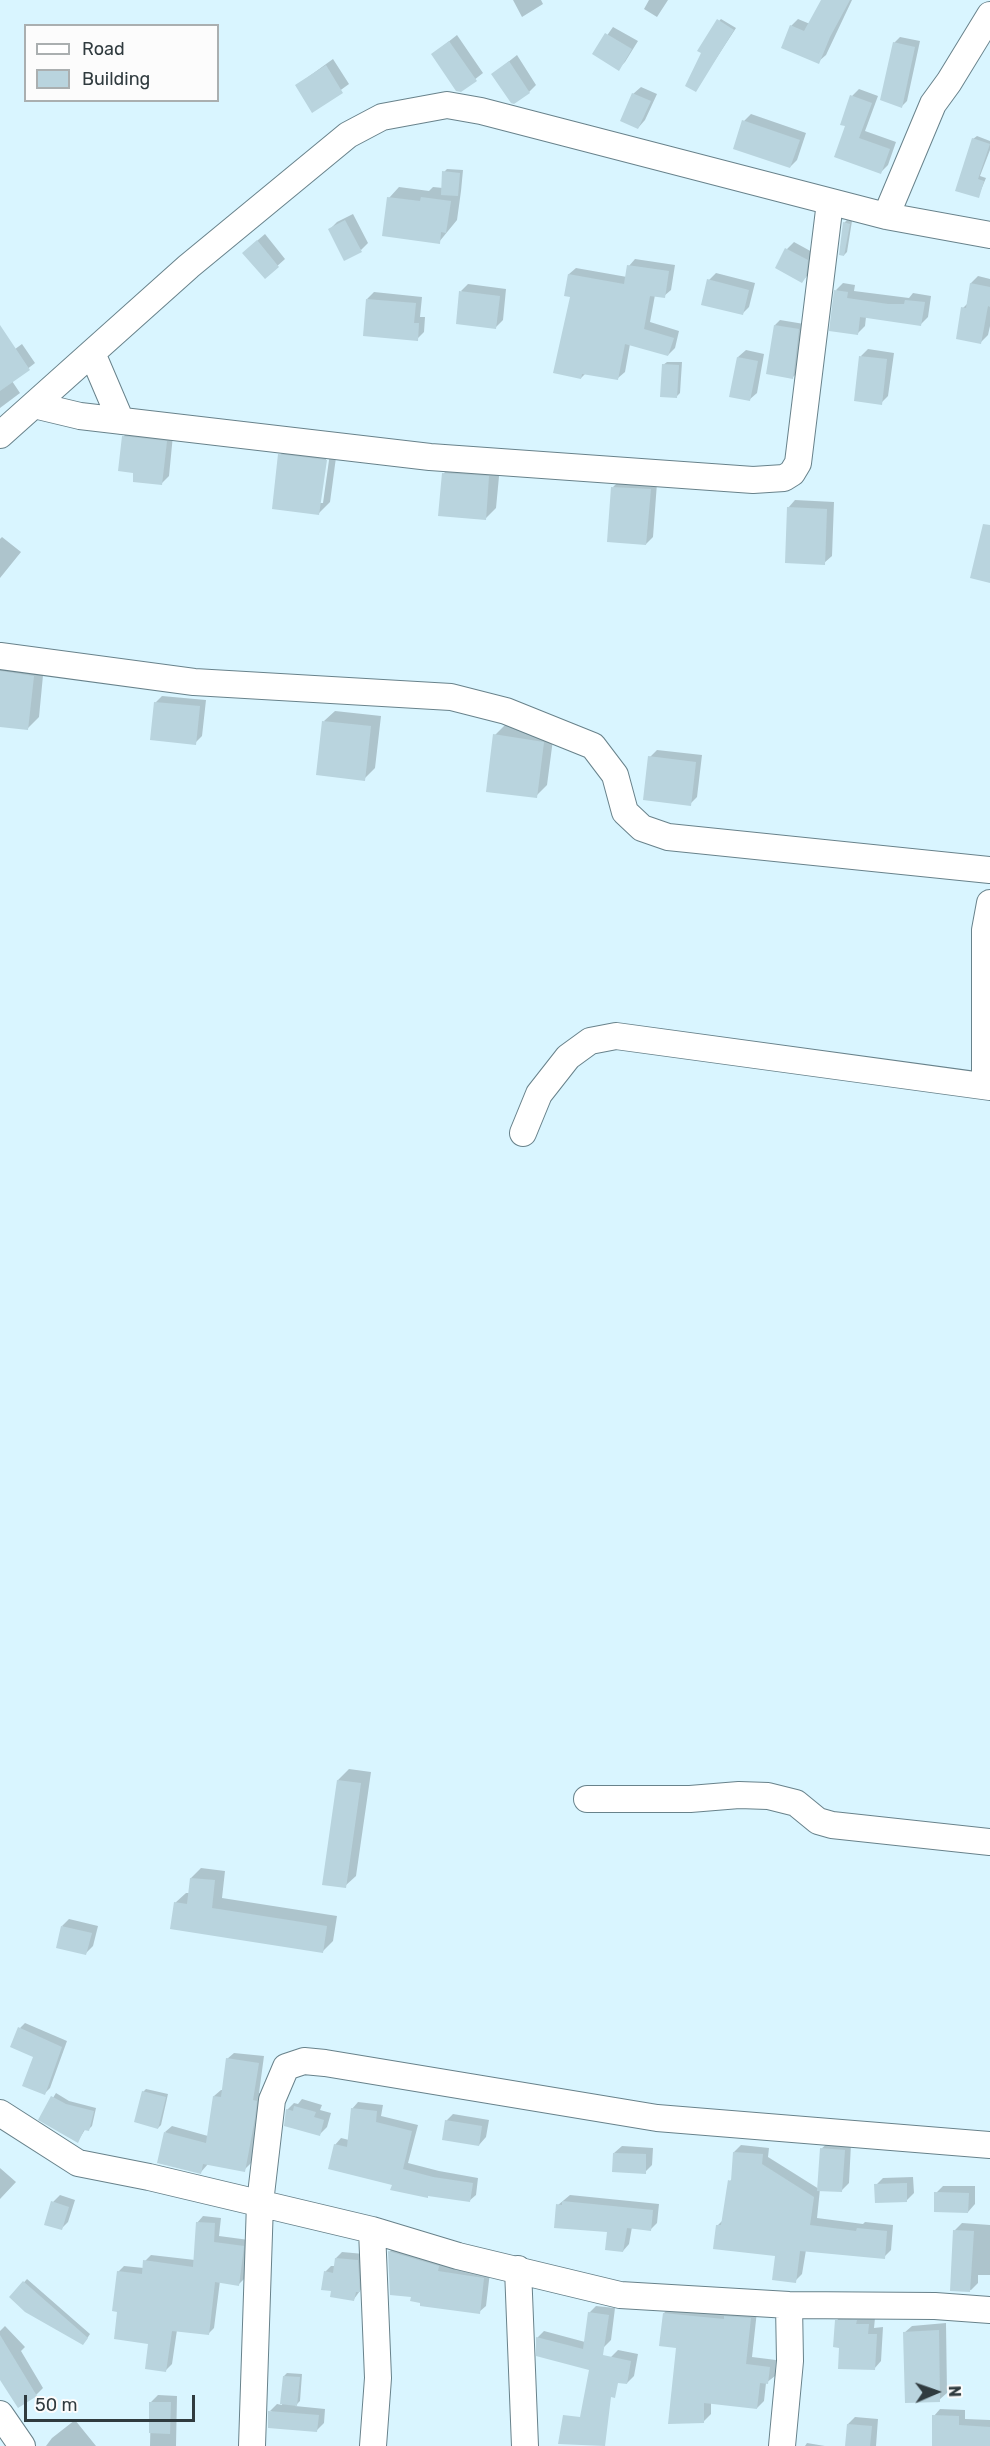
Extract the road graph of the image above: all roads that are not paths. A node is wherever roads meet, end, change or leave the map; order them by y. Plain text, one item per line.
1 (990, 15) edge
2 (830, 202) junction
3 (886, 216) junction
4 (990, 235) edge
5 (92, 353) junction
6 (34, 405) junction
7 (121, 421) junction
8 (0, 435) edge
9 (0, 656) edge
10 (990, 870) edge
11 (990, 903) edge
12 (987, 1086) edge
13 (524, 1133) dead end
14 (587, 1799) dead end
15 (990, 1842) edge
16 (6, 2126) edge
17 (990, 2145) edge
18 (260, 2203) junction
19 (372, 2230) junction
20 (518, 2269) junction
21 (789, 2306) junction
22 (990, 2310) edge
23 (0, 2414) edge
24 (22, 2446) edge
25 (252, 2446) edge
26 (373, 2446) edge
27 (525, 2446) edge
28 (782, 2446) edge

1 - 3 street
2 - 3 street
2 - 5 street
2 - 7 street
3 - 4 street
5 - 6 street
5 - 7 street
6 - 7 street
6 - 8 street
9 - 10 street
11 - 12 street
12 - 13 street
14 - 15 street
16 - 18 street
17 - 18 street
18 - 19 street
18 - 25 street
19 - 20 street
19 - 26 street
20 - 21 street
20 - 27 street
21 - 22 street
21 - 28 street
23 - 24 street

